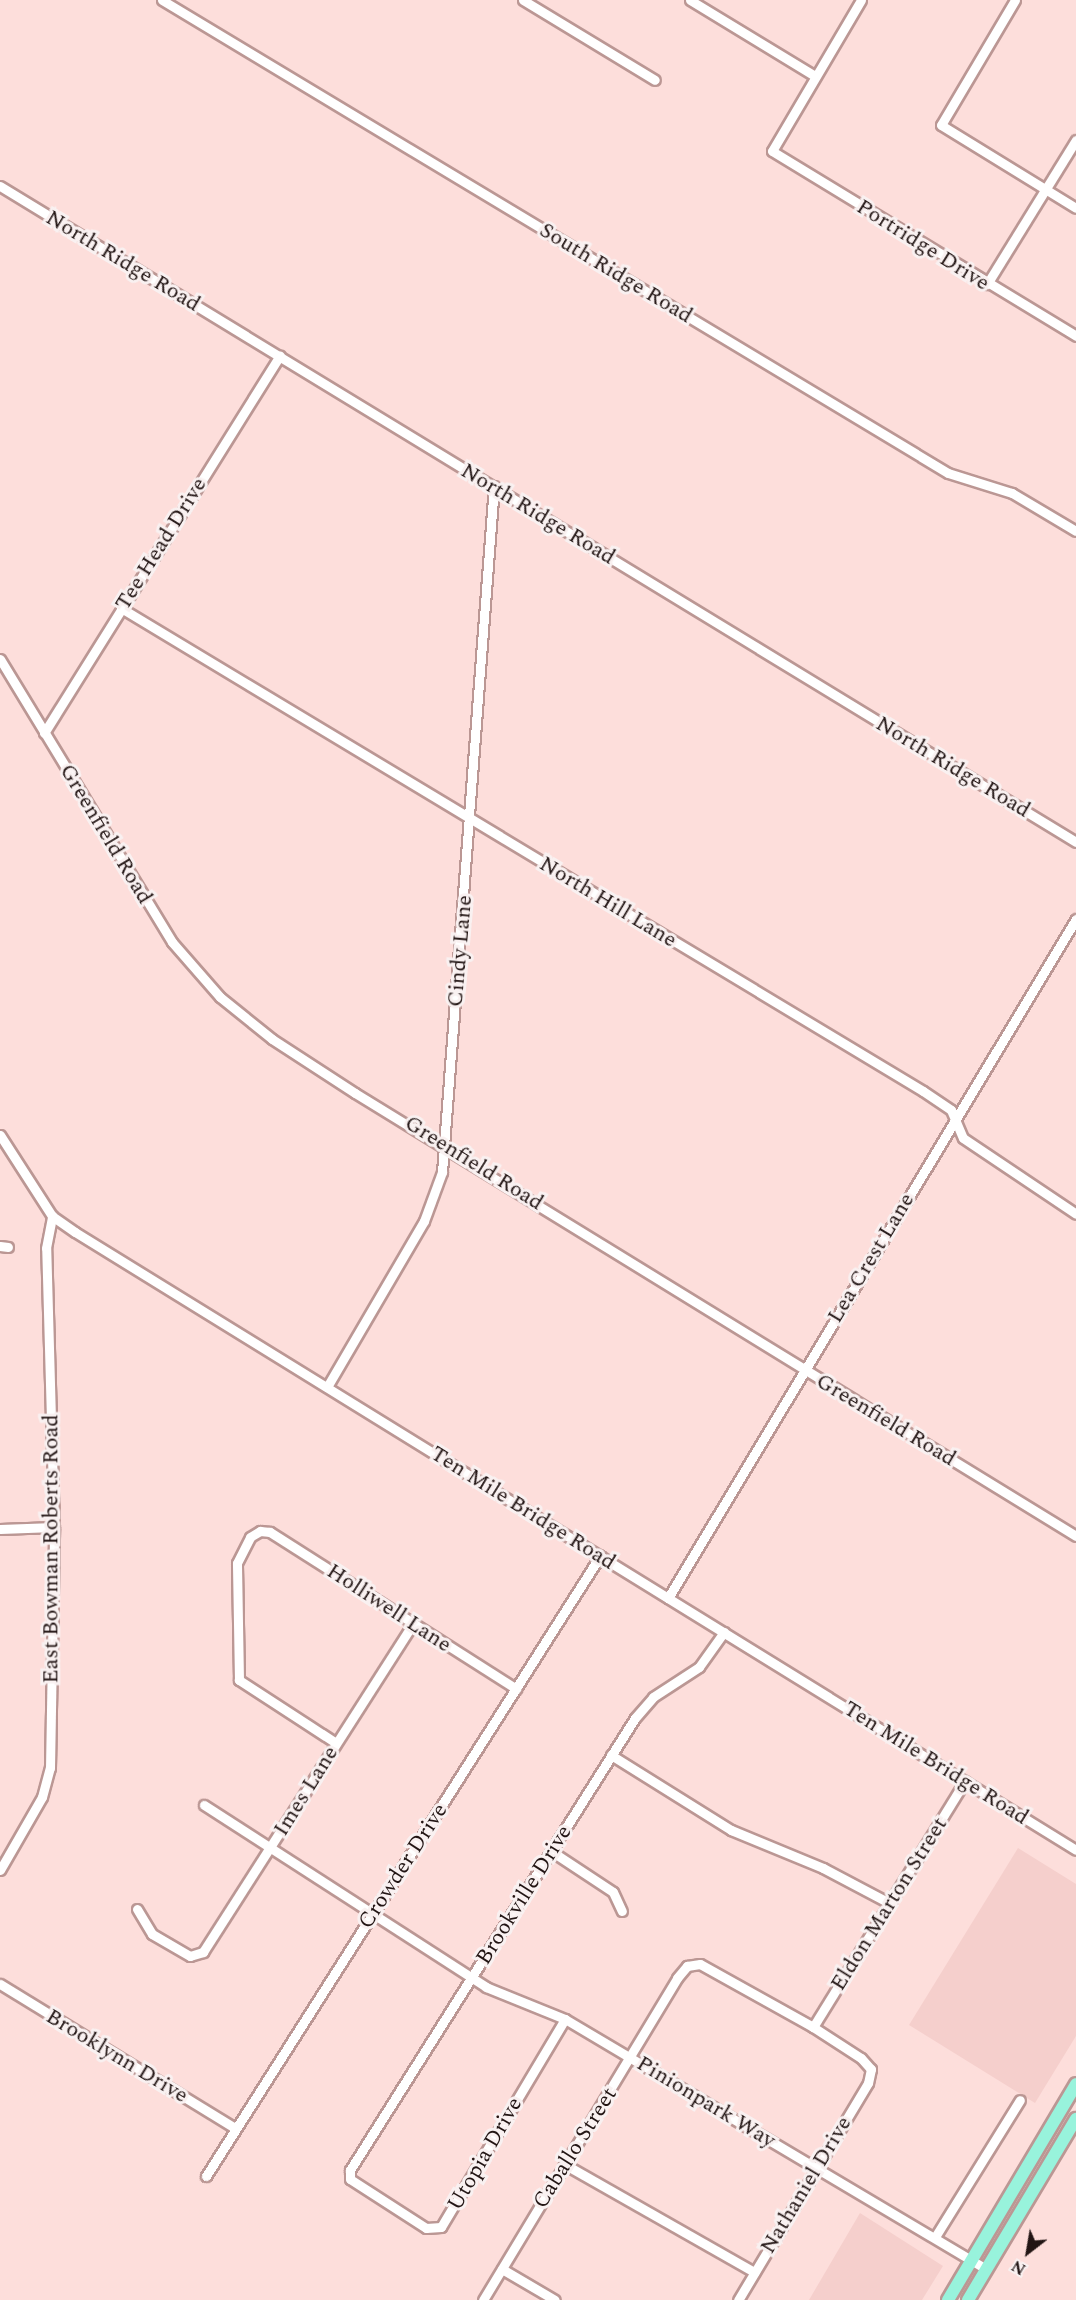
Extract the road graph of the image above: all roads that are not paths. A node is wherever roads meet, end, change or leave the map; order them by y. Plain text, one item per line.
1 (162, 0) edge
2 (523, 0) edge
3 (690, 0) edge
4 (861, 0) edge
5 (1015, 0) edge
6 (702, 3) edge
7 (815, 76) junction
8 (655, 80) dead end
9 (1076, 140) edge
10 (0, 186) edge
11 (1046, 189) junction
12 (1076, 208) edge
13 (987, 284) junction
14 (1076, 336) edge
15 (280, 356) junction
16 (494, 486) junction
17 (1076, 531) edge
18 (121, 608) junction
19 (0, 659) edge
20 (44, 733) junction
21 (470, 819) junction
22 (1076, 842) edge
23 (1076, 919) edge
24 (1066, 935) junction
25 (1076, 941) edge
26 (955, 1121) junction
27 (0, 1135) edge
28 (445, 1145) junction
29 (1076, 1215) edge
30 (52, 1216) junction
31 (803, 1370) junction
32 (327, 1387) junction
33 (54, 1527) junction
34 (0, 1529) edge
35 (1076, 1536) edge
36 (600, 1556) junction
37 (668, 1598) junction
38 (413, 1623) junction
39 (724, 1632) junction
40 (516, 1689) junction
41 (336, 1743) junction
42 (612, 1755) junction
43 (965, 1781) junction
44 (204, 1805) dead end
45 (270, 1847) junction
46 (1076, 1850) edge
47 (551, 1851) junction
48 (0, 1870) edge
49 (889, 1903) junction
50 (137, 1909) dead end
51 (622, 1911) dead end
52 (373, 1913) junction
53 (471, 1978) junction
54 (0, 1984) edge
55 (565, 2019) junction
56 (813, 2027) junction
57 (630, 2058) junction
58 (871, 2069) joint
59 (1076, 2084) edge
60 (1020, 2100) dead end
61 (1076, 2118) edge
62 (235, 2128) junction
63 (564, 2164) junction
64 (817, 2168) junction
65 (206, 2176) dead end
66 (350, 2179) joint
67 (935, 2237) junction
68 (972, 2260) junction
69 (502, 2269) junction
70 (986, 2269) junction
71 (754, 2272) junction
72 (483, 2300) edge
73 (555, 2300) edge
74 (738, 2300) edge
75 (948, 2300) edge
76 (968, 2300) edge

1 - 17 street, South Ridge Road
2 - 8 street
3 - 6 street
4 - 7 street
5 - 11 street
6 - 7 street
7 - 13 street, Portridge Drive
9 - 11 street
10 - 15 street, North Ridge Road
11 - 12 street
11 - 13 street
13 - 14 street, Portridge Drive
15 - 16 street, North Ridge Road
15 - 18 street, Tee Head Drive
16 - 21 street, Cindy Lane
16 - 22 street, North Ridge Road
18 - 20 street, Tee Head Drive
18 - 21 street, North Hill Lane
19 - 20 street, Greenfield Road
20 - 28 street, Greenfield Road
21 - 26 street, North Hill Lane
21 - 28 street, Cindy Lane
23 - 24 street, Lea Crest Lane
24 - 25 street
24 - 26 street, Lea Crest Lane
26 - 29 street, North Hill Lane
26 - 31 street, Lea Crest Lane
27 - 30 street, Ten Mile Bridge Road
28 - 31 street, Greenfield Road
28 - 32 street, Cindy Lane
30 - 32 street, Ten Mile Bridge Road
30 - 33 street, East Bowman Roberts Road
31 - 35 street, Greenfield Road
31 - 37 street, Lea Crest Lane
32 - 36 street, Ten Mile Bridge Road
33 - 34 street
33 - 48 street, East Bowman Roberts Road
36 - 37 street, Ten Mile Bridge Road
36 - 40 street, Crowder Drive
37 - 39 street, Ten Mile Bridge Road
38 - 40 street, Holliwell Lane
38 - 41 street, Imes Lane
38 - 41 street, Holliwell Lane
39 - 42 street, Brookville Drive
39 - 43 street, Ten Mile Bridge Road
40 - 52 street, Crowder Drive
41 - 45 street, Imes Lane
42 - 47 street, Brookville Drive
42 - 49 street
43 - 46 street, Ten Mile Bridge Road
43 - 49 street, Eldon Marton Street
44 - 45 street, Pinionpark Way
45 - 50 street, Imes Lane
45 - 52 street, Pinionpark Way
47 - 51 street
47 - 53 street, Brookville Drive
49 - 56 street, Eldon Marton Street
52 - 53 street, Pinionpark Way
52 - 62 street, Crowder Drive
53 - 55 street, Pinionpark Way
53 - 66 street, Brookville Drive
54 - 62 street, Brooklynn Drive
55 - 57 street, Pinionpark Way
55 - 66 street, Utopia Drive
56 - 57 street, Caballo Street
56 - 58 street, Caballo Street
57 - 63 street, Caballo Street
57 - 64 street, Pinionpark Way
58 - 64 street, Nathaniel Drive
59 - 68 main road
60 - 67 street
61 - 70 main road
62 - 65 street, Crowder Drive
63 - 69 street, Caballo Street
63 - 71 street
64 - 67 street, Pinionpark Way
64 - 71 street, Nathaniel Drive
67 - 68 street, Pinionpark Way
68 - 70 street, Pinionpark Way
68 - 75 main road
69 - 72 street, Caballo Street
69 - 73 street
70 - 76 main road
71 - 74 street, Nathaniel Drive

